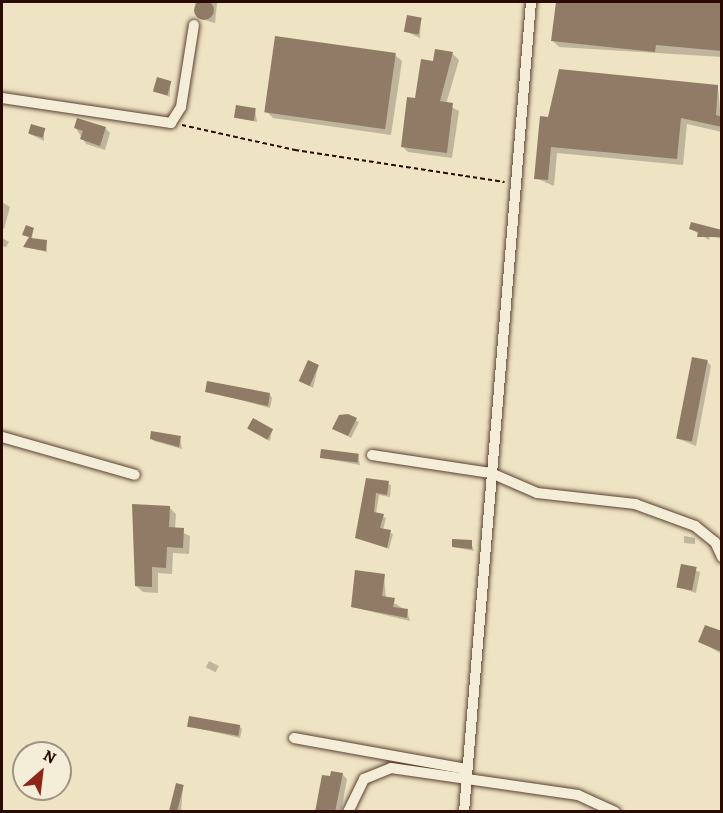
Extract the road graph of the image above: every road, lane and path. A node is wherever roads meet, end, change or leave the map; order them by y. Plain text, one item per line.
1 (531, 2) edge
2 (194, 25) dead end
3 (2, 98) edge
4 (171, 123) junction
5 (517, 184) junction
6 (2, 437) edge
7 (372, 455) dead end
8 (491, 473) junction
9 (135, 475) dead end
10 (722, 557) edge
11 (294, 738) dead end
12 (466, 773) junction
13 (348, 812) edge
14 (464, 812) edge
15 (615, 812) edge

1 - 5 street
2 - 4 street
3 - 4 street
4 - 5 path
5 - 8 street
6 - 9 street
7 - 8 street
8 - 10 street
8 - 12 street
11 - 12 street
12 - 13 street
12 - 14 street
12 - 15 street

